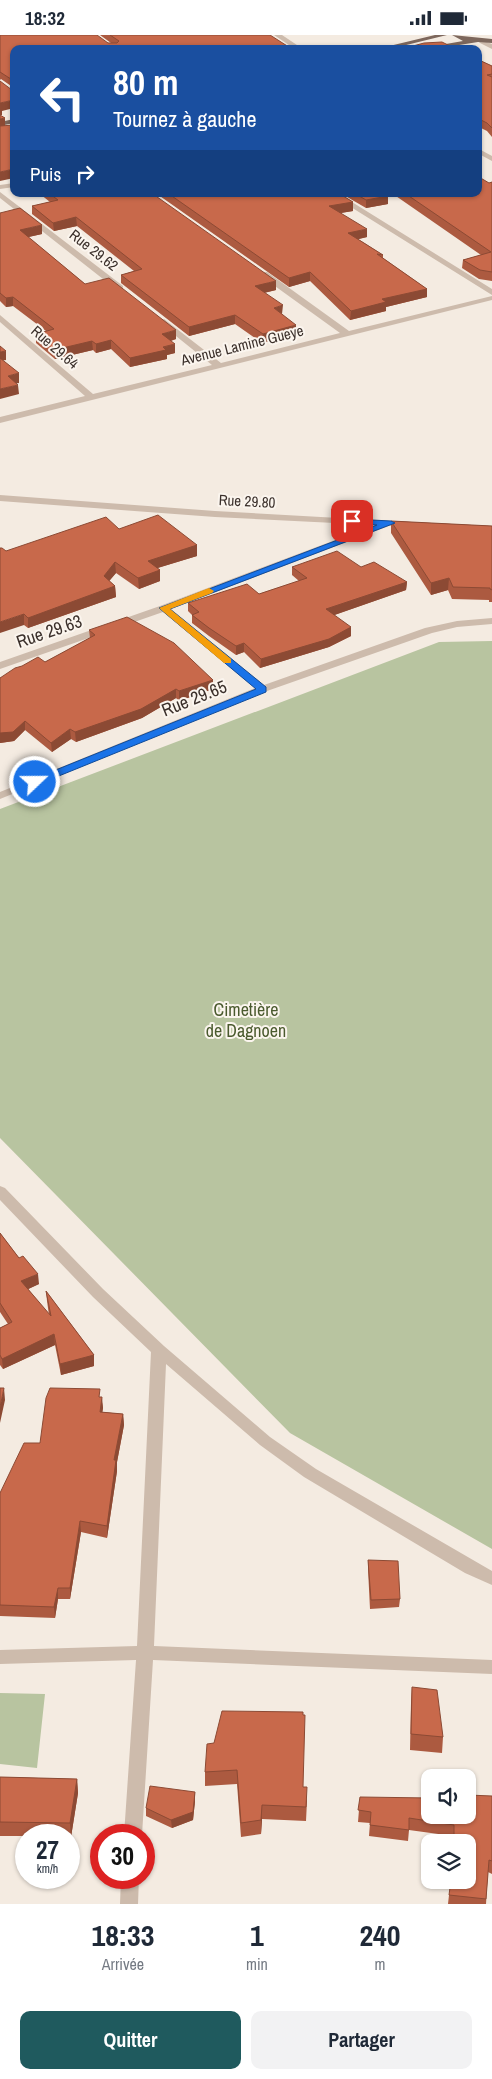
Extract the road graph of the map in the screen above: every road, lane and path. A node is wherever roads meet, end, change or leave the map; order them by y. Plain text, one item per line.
1 (277, 35) edge
2 (444, 35) edge
3 (455, 35) edge
4 (492, 41) edge
5 (479, 42) junction
6 (293, 45) edge
7 (398, 45) edge
8 (455, 45) edge
9 (492, 47) edge
10 (0, 195) edge
11 (339, 197) edge
12 (260, 272) edge
13 (125, 292) edge
14 (492, 293) edge
15 (492, 297) edge
16 (156, 316) edge
17 (0, 318) edge
18 (346, 333) junction
19 (218, 365) junction
20 (92, 398) junction
21 (0, 420) edge
22 (0, 498) edge
23 (134, 508) junction
24 (107, 517) edge
25 (391, 523) junction
26 (418, 525) edge
27 (164, 608) junction
28 (492, 621) edge
29 (0, 666) edge
30 (263, 689) junction
31 (0, 796) edge
32 (3, 1198) edge
33 (159, 1350) junction
34 (492, 1578) edge
35 (145, 1653) junction
36 (0, 1657) edge
37 (492, 1667) edge
38 (134, 1824) edge
39 (129, 1889) edge
40 (128, 1904) edge

1 - 6 street
2 - 7 main road
3 - 5 main road
4 - 5 main road
5 - 8 main road
5 - 9 street
10 - 13 street, Rue 29.62
11 - 14 street
12 - 18 street
15 - 18 street, Avenue Lamine Gueye
16 - 19 street
17 - 20 street, Rue 29.64
18 - 19 street, Avenue Lamine Gueye
19 - 20 street, Avenue Lamine Gueye
20 - 21 street, Avenue Lamine Gueye
22 - 23 street, Rue 29.80
23 - 24 street
23 - 25 street, Rue 29.80
25 - 26 street, Rue 29.80
25 - 27 street, Rue 29.63
27 - 29 street, Rue 29.63
27 - 30 street
28 - 30 street, Rue 29.65
30 - 31 street, Rue 29.65
32 - 33 street
33 - 34 street
33 - 35 street
35 - 36 street
35 - 37 street
35 - 38 street
39 - 40 street

